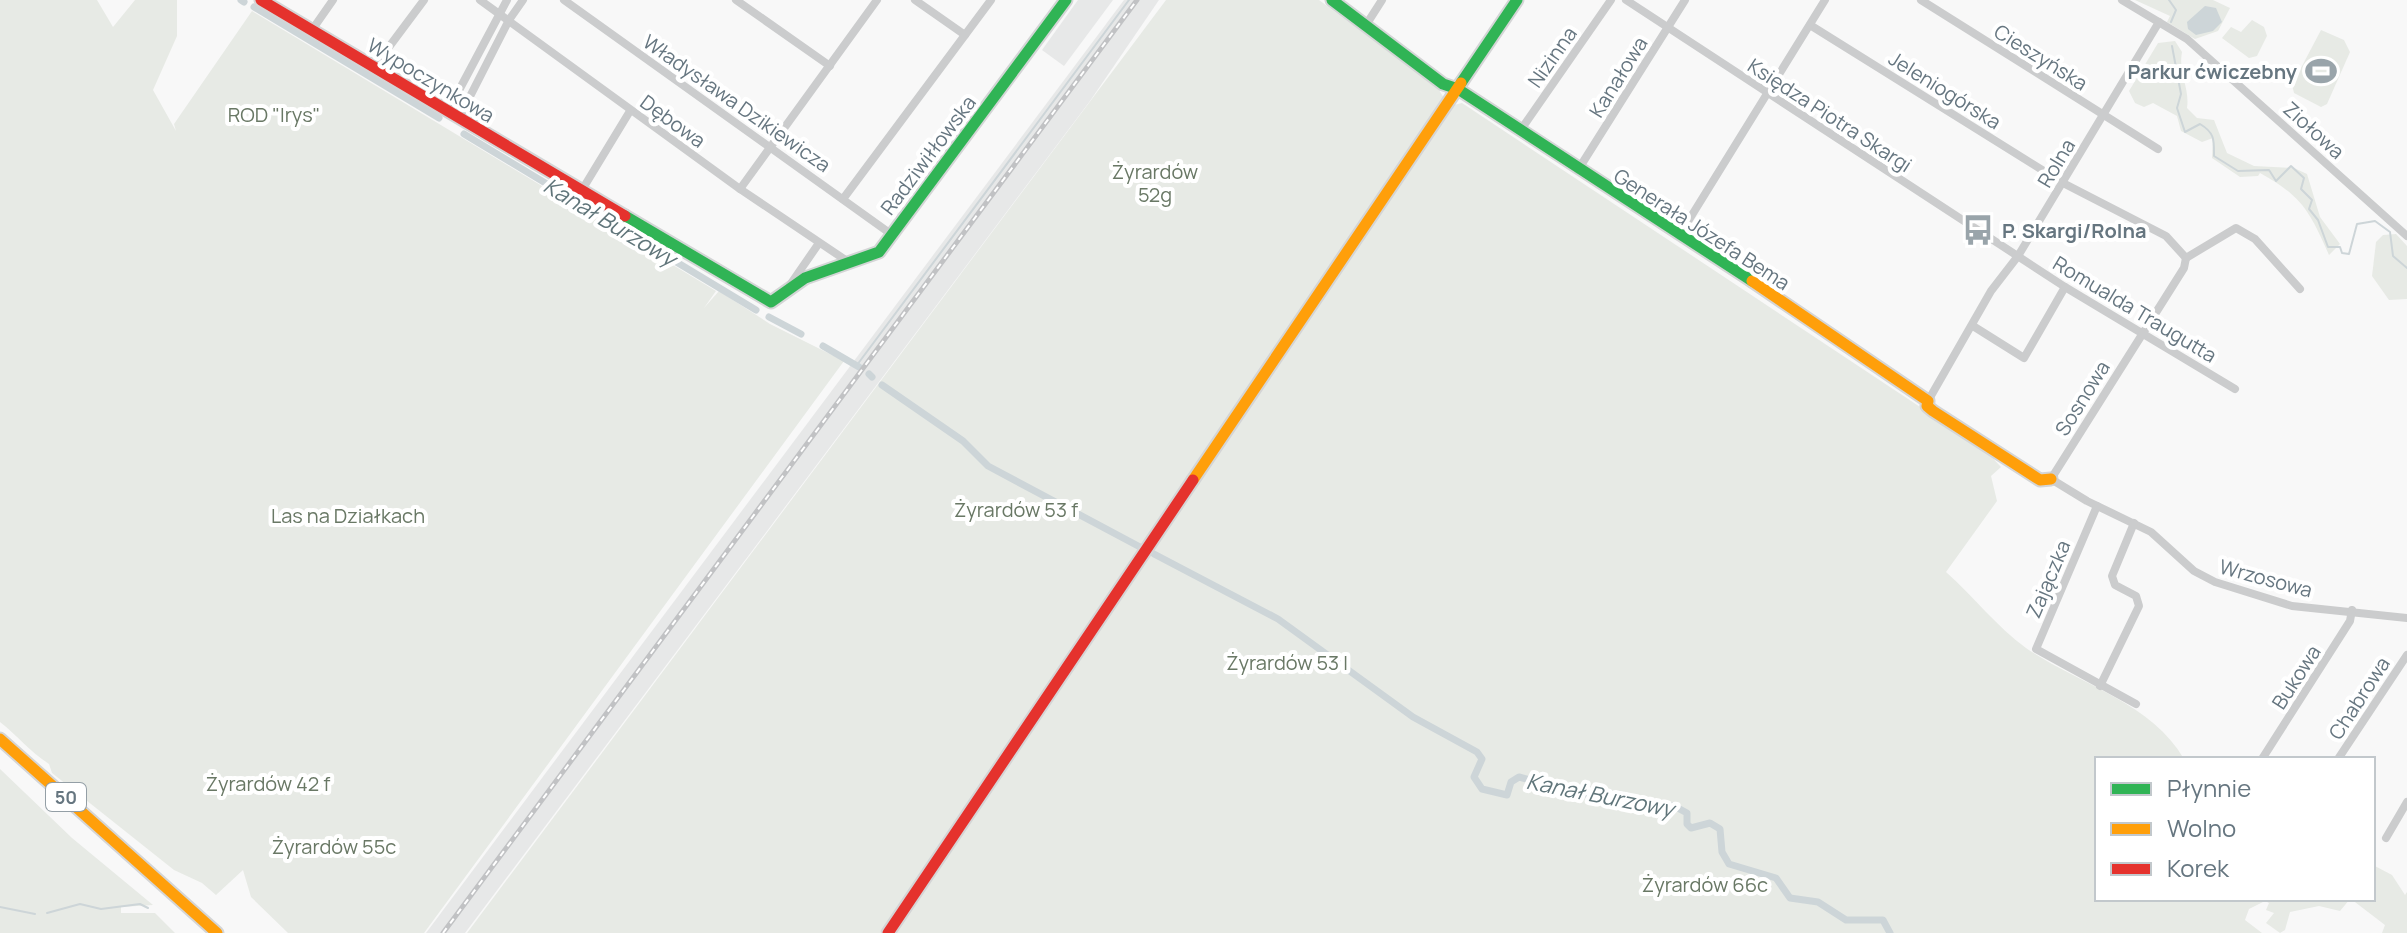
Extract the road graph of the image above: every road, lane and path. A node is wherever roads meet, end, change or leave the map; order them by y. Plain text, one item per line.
1 (261, 0) edge
2 (333, 0) edge
3 (424, 0) edge
4 (480, 0) edge
5 (507, 0) edge
6 (523, 0) edge
7 (564, 0) edge
8 (736, 0) edge
9 (877, 0) edge
10 (915, 0) edge
11 (991, 0) edge
12 (1066, 0) edge
13 (1332, 0) edge
14 (1382, 0) edge
15 (1517, 0) edge
16 (1611, 0) edge
17 (1626, 0) edge
18 (1685, 0) edge
19 (1825, 0) edge
20 (1921, 0) edge
21 (2122, 0) edge
22 (498, 13) junction
23 (509, 20) junction
24 (2162, 23) junction
25 (1366, 25) junction
26 (1810, 25) junction
27 (1667, 28) junction
28 (312, 30) junction
29 (965, 35) junction
30 (830, 66) junction
31 (374, 67) junction
32 (1458, 89) junction
33 (1767, 94) junction
34 (448, 111) junction
35 (630, 111) junction
36 (2104, 115) junction
37 (459, 118) junction
38 (1520, 131) junction
39 (771, 147) junction
40 (2158, 149) dead end
41 (1578, 170) junction
42 (2063, 183) junction
43 (740, 189) junction
44 (582, 190) junction
45 (843, 199) junction
46 (891, 234) junction
47 (1679, 236) junction
48 (2407, 236) edge
49 (819, 243) junction
50 (2018, 256) junction
51 (2186, 258) junction
52 (850, 264) junction
53 (2065, 287) junction
54 (2300, 289) dead end
55 (787, 290) junction
56 (771, 302) joint
57 (1973, 326) junction
58 (2141, 333) junction
59 (2235, 389) dead end
60 (1928, 401) junction
61 (2051, 479) junction
62 (2097, 506) junction
63 (2134, 523) junction
64 (2352, 610) junction
65 (2407, 618) edge
66 (2407, 655) edge
67 (2100, 686) junction
68 (2136, 704) dead end
69 (0, 739) edge
70 (2263, 757) edge
71 (2339, 757) edge
72 (2407, 802) edge
73 (2386, 838) dead end
74 (131, 856) junction
75 (217, 933) edge
76 (227, 933) edge
77 (888, 933) edge

1 - 28 street, Wypoczynkowa
2 - 28 street
3 - 31 street
4 - 22 street, Dębowa
5 - 22 street
6 - 23 street
7 - 39 street, Władysława Dzikiewicza
8 - 30 street
9 - 30 street
10 - 29 street
11 - 29 street
12 - 46 street, Radziwiłłowska
13 - 25 street, Generała Józefa Bema
14 - 25 street
15 - 32 street
16 - 38 street, Nizinna
17 - 27 street, Księdza Piotra Skargi
18 - 27 street, Kanałowa
19 - 26 street
20 - 36 street, Cieszyńska
21 - 24 street, Ziołowa
22 - 23 street, Dębowa
22 - 34 street
23 - 35 street, Dębowa
23 - 37 street
24 - 36 street, Rolna
24 - 48 street, Ziołowa
25 - 32 street, Generała Józefa Bema
26 - 33 street
26 - 42 street, Jeleniogórska
27 - 33 street, Księdza Piotra Skargi
27 - 41 street, Kanałowa
28 - 31 street, Wypoczynkowa
29 - 45 street
30 - 39 street
31 - 34 street, Wypoczynkowa
32 - 38 street, Generała Józefa Bema
32 - 77 street
33 - 47 street
33 - 50 street, Księdza Piotra Skargi
34 - 37 street, Wypoczynkowa
35 - 43 street, Dębowa
35 - 44 street
36 - 40 street, Cieszyńska
36 - 42 street, Rolna
37 - 44 street, Wypoczynkowa
38 - 41 street, Generała Józefa Bema
39 - 43 street
39 - 45 street, Władysława Dzikiewicza
41 - 47 street, Generała Józefa Bema
42 - 50 street, Rolna
42 - 51 street, Jeleniogórska
43 - 49 street, Dębowa
44 - 56 street, Wypoczynkowa
45 - 46 street, Władysława Dzikiewicza
46 - 52 street, Radziwiłłowska
47 - 60 street, Generała Józefa Bema
49 - 52 street, Dębowa
49 - 55 street, Radziwiłłowska
50 - 53 street, Romualda Traugutta
50 - 57 street, Rolna
51 - 54 street
51 - 58 street, Sosnowa
52 - 55 street, Radziwiłłowska
53 - 57 street
53 - 58 street, Romualda Traugutta
55 - 56 street, Radziwiłłowska
57 - 60 street, Rolna
58 - 59 street, Romualda Traugutta
58 - 61 street, Sosnowa
60 - 61 street, Generała Józefa Bema
61 - 62 street, Wrzosowa
62 - 63 street, Wrzosowa
62 - 67 street, Zajączka
63 - 64 street, Wrzosowa
63 - 67 street
64 - 65 street, Wrzosowa
64 - 70 street, Bukowa
66 - 71 street, Chabrowa
67 - 68 street, Zajączka
69 - 74 street, 50
72 - 73 street
74 - 75 street, 50
74 - 76 street, 50

